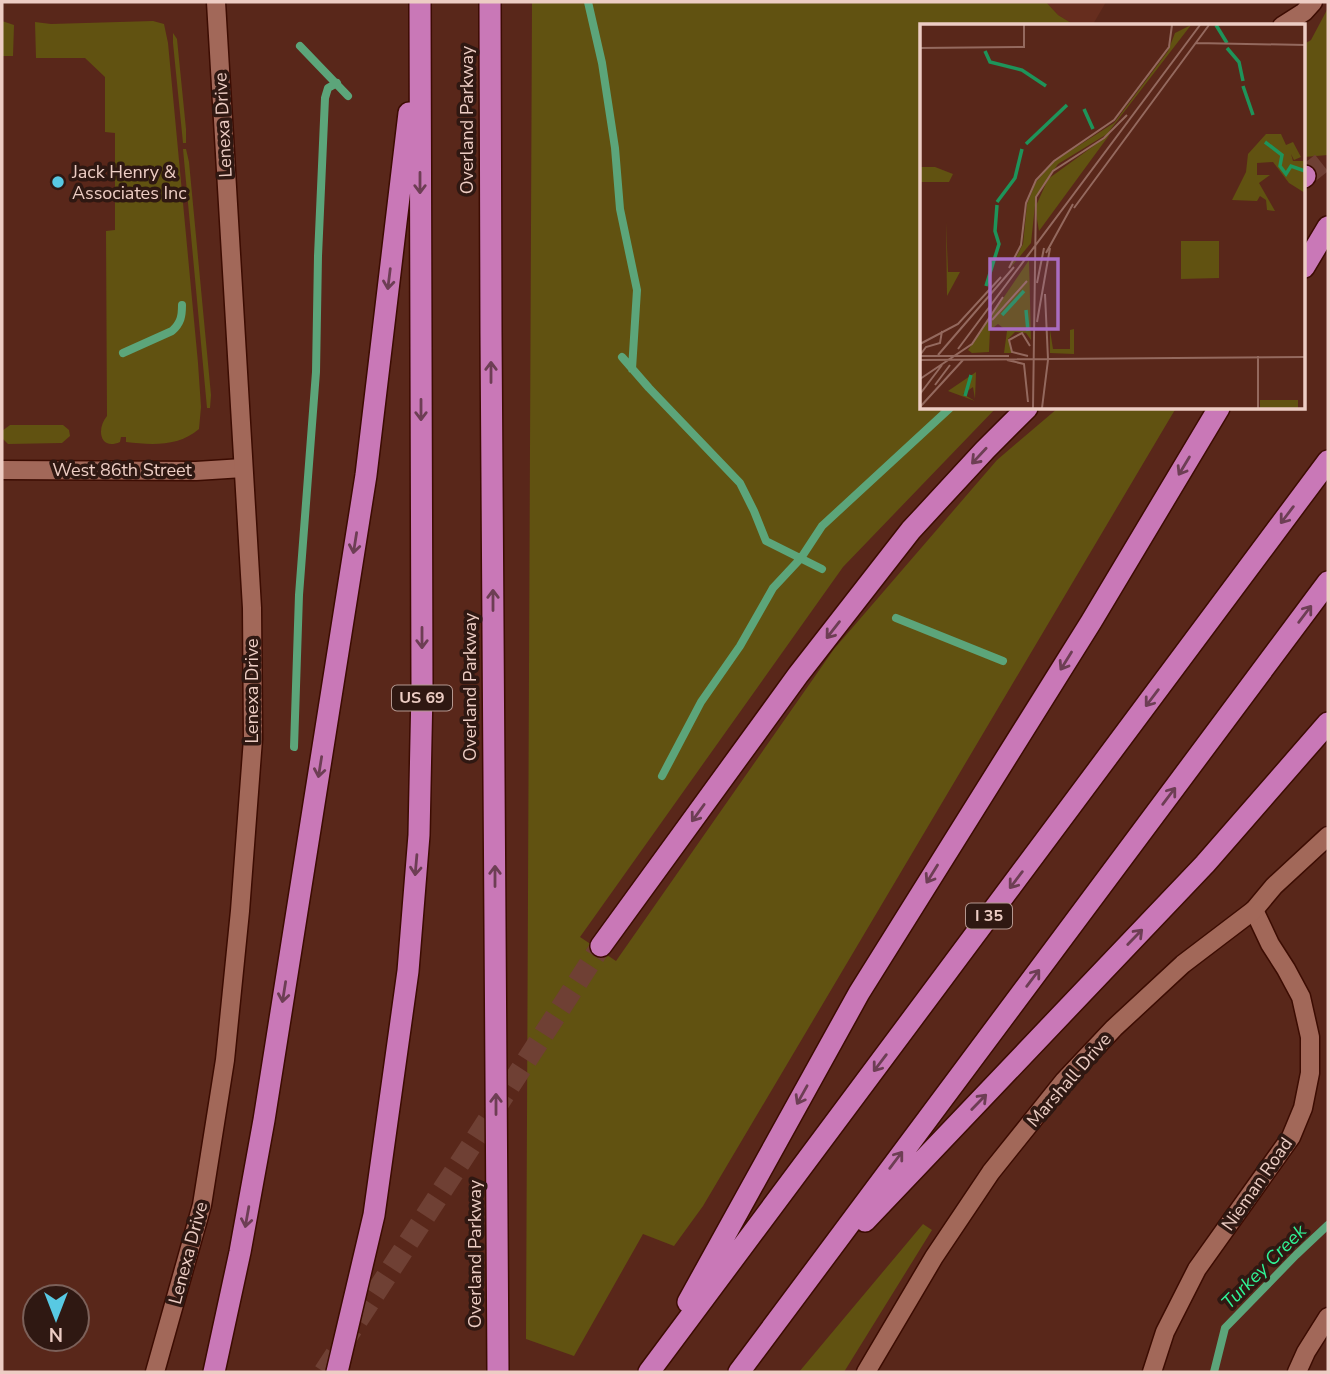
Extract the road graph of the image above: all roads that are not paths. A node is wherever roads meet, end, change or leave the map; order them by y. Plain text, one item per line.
1 (216, 2) edge
2 (490, 2) edge
3 (1313, 2) edge
4 (420, 9) edge
5 (1285, 24) edge
6 (1328, 227) edge
7 (1306, 264) edge
8 (1025, 410) edge
9 (1218, 410) edge
10 (1328, 461) edge
11 (243, 468) junction
12 (2, 470) edge
13 (1328, 582) edge
14 (1328, 723) edge
15 (1328, 836) edge
16 (1254, 910) junction
17 (601, 946) tunnel mouth
18 (797, 1293) junction
19 (1328, 1317) edge
20 (155, 1372) edge
21 (214, 1372) edge
22 (337, 1372) edge
23 (498, 1372) edge
24 (649, 1372) edge
25 (739, 1372) edge
26 (866, 1372) edge
27 (1152, 1372) edge
28 (1297, 1372) edge

1 - 11 street, Lenexa Drive
23 -> 2 highway, Overland Parkway
3 - 5 street
4 -> 21 highway
4 -> 22 highway, US 69
6 - 7 highway
8 -> 17 highway
9 -> 24 highway
10 -> 24 highway, I 35
11 - 12 street, West 86th Street
11 - 20 street, Lenexa Drive
18 -> 13 highway
18 -> 14 highway
15 - 16 street, Marshall Drive
16 - 26 street, Marshall Drive
16 - 27 street, Nieman Road
18 - 25 highway
19 - 28 street

